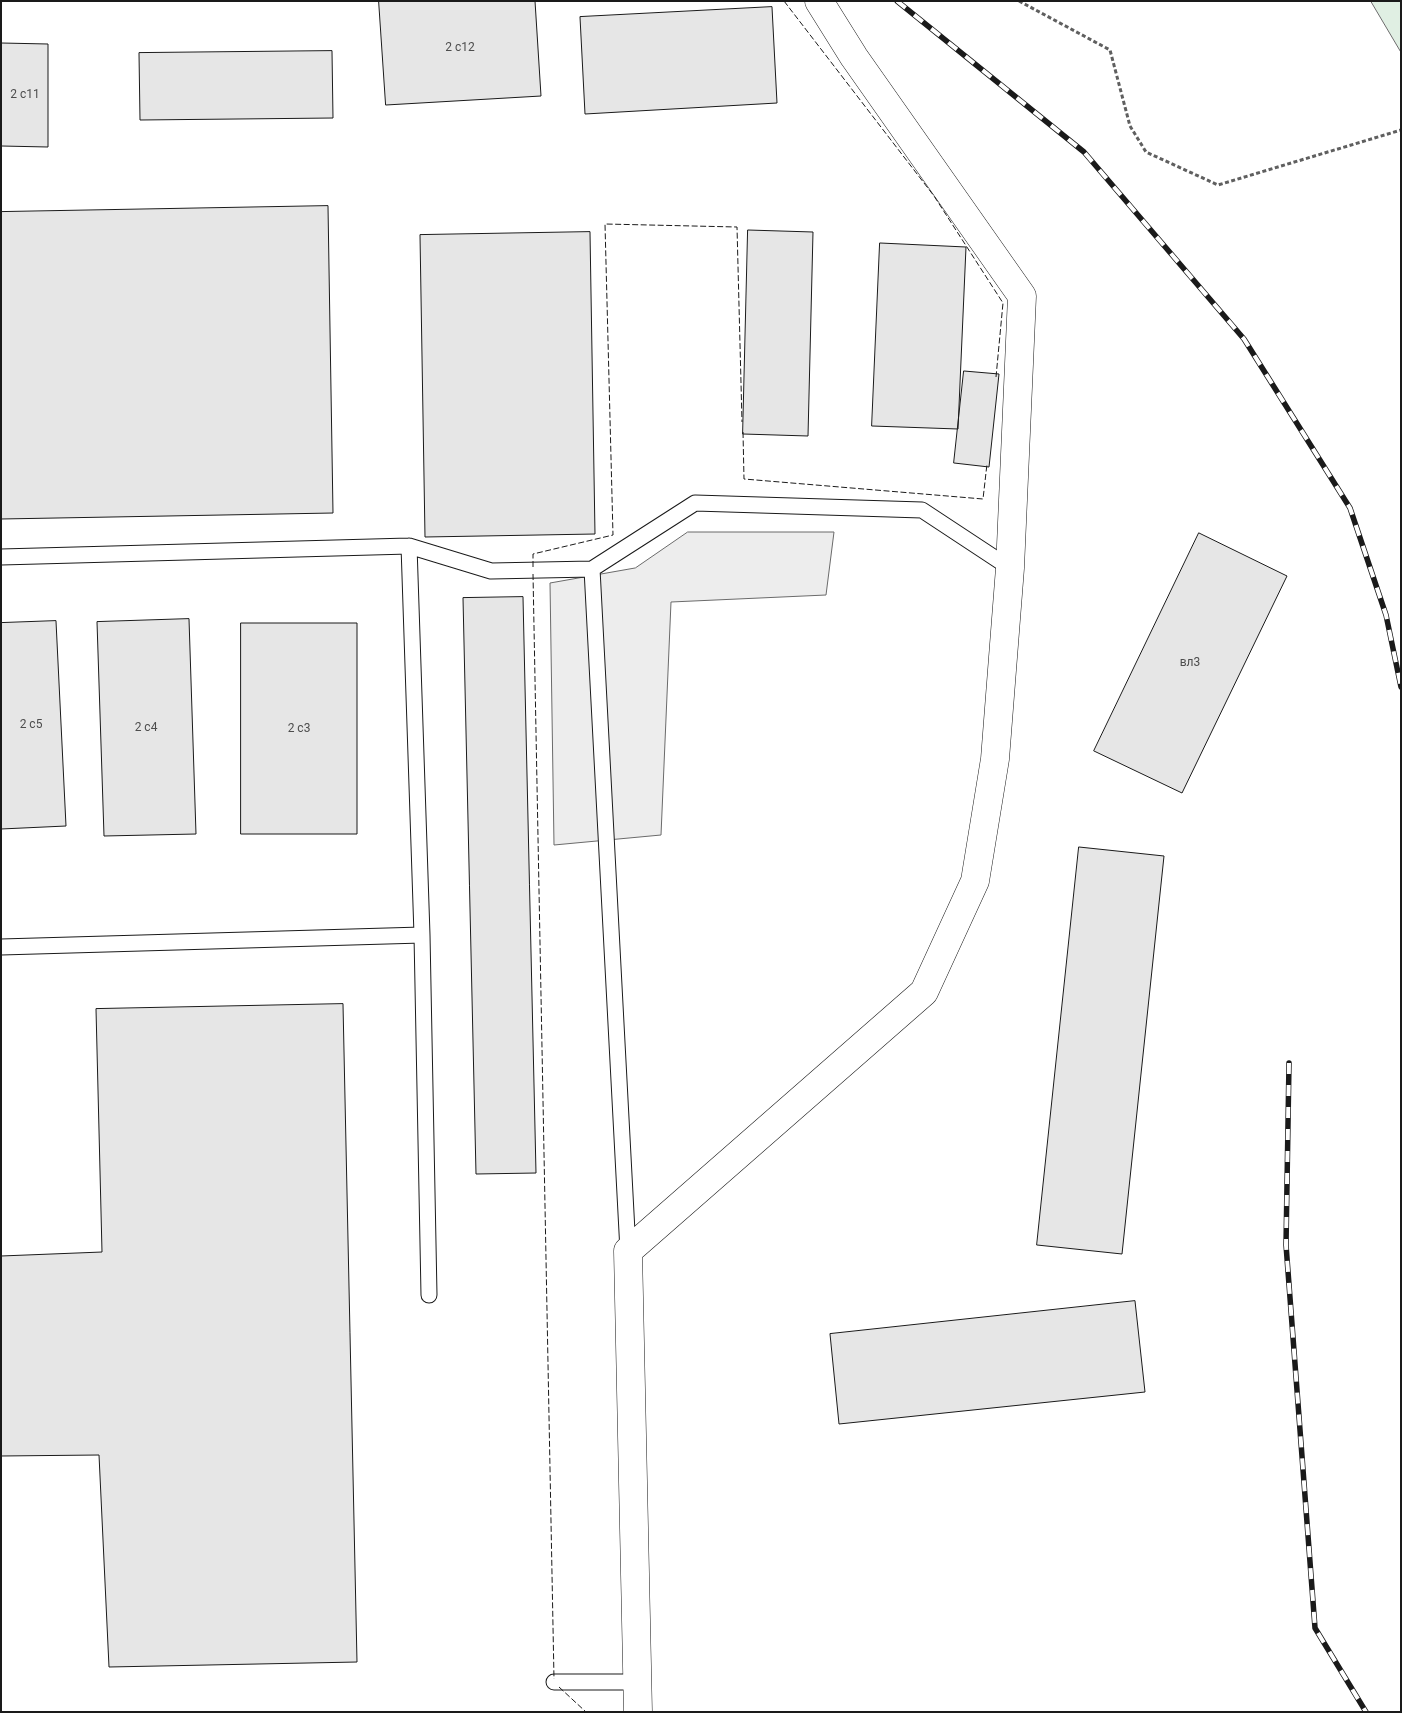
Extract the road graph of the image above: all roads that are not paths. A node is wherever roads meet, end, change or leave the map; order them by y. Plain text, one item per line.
1 (819, 1) edge
2 (409, 546) junction
3 (1, 557) edge
4 (1010, 568) junction
5 (592, 569) junction
6 (422, 936) junction
7 (1, 947) edge
8 (628, 1251) junction
9 (429, 1295) dead end
10 (554, 1682) dead end
11 (638, 1682) junction
12 (638, 1712) edge

1 - 4 street
2 - 3 lane
2 - 5 lane
2 - 6 lane
4 - 5 lane
4 - 8 street
5 - 8 lane
6 - 7 lane
6 - 9 lane
8 - 11 street
10 - 11 lane
11 - 12 street

